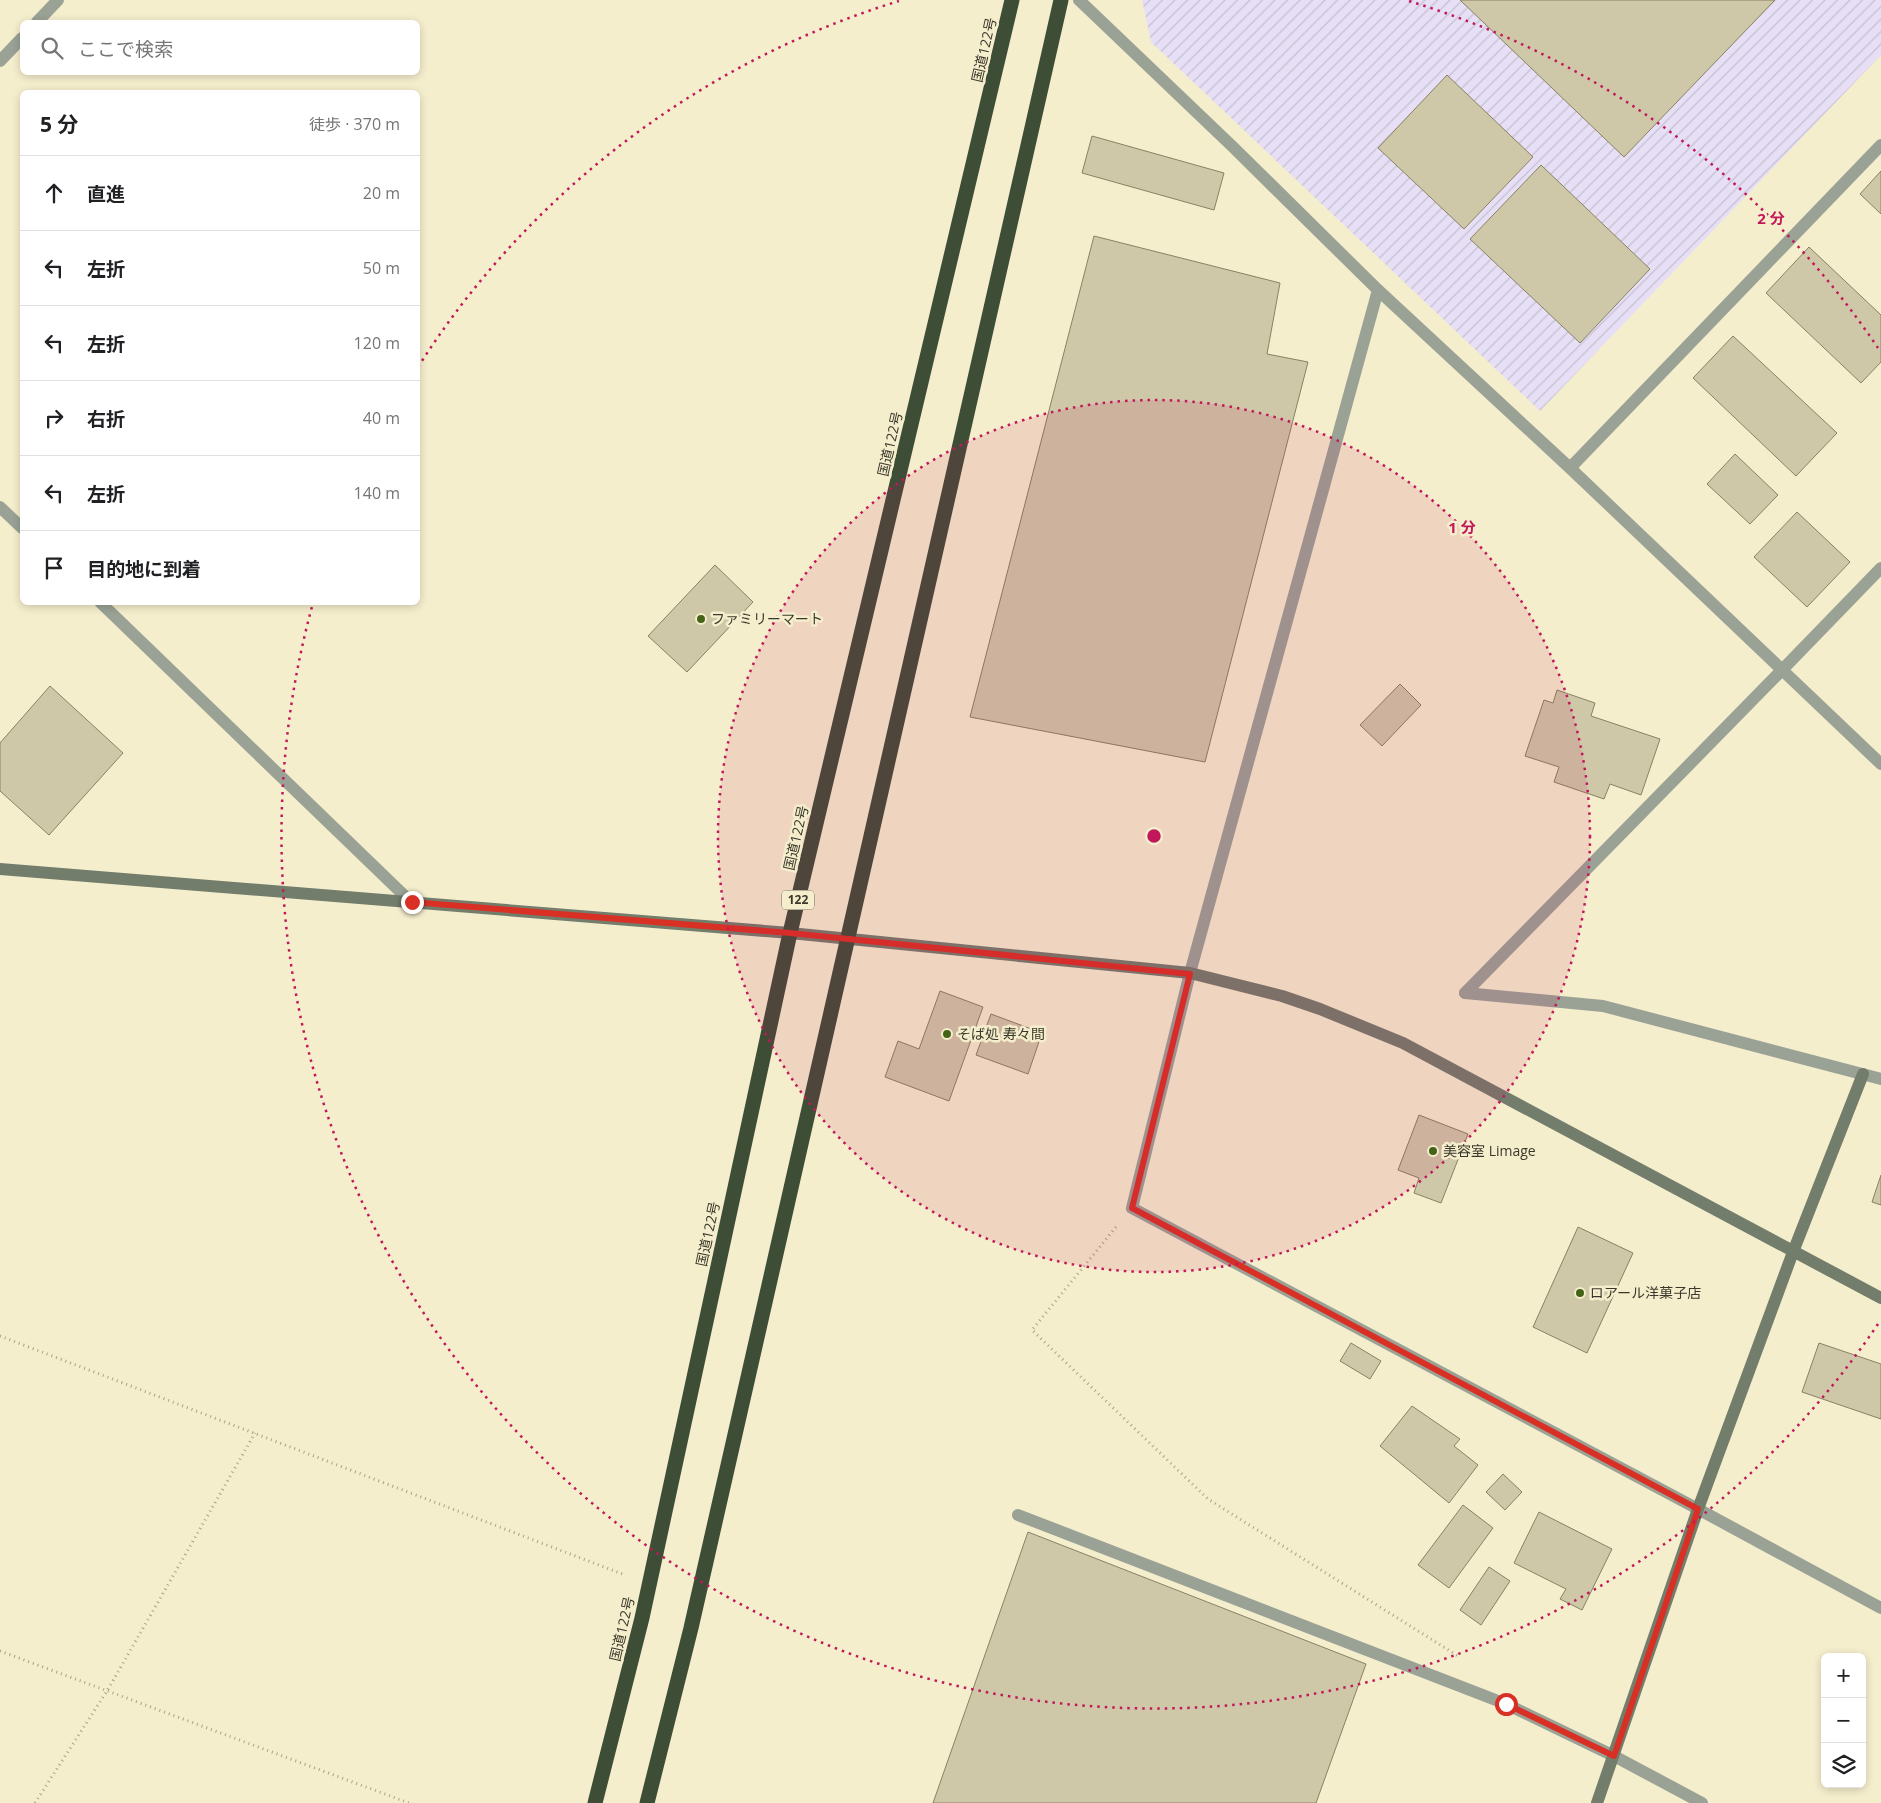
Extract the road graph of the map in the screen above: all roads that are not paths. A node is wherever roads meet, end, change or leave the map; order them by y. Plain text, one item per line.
1 (58, 0) edge
2 (1012, 0) edge
3 (1061, 0) edge
4 (1079, 0) edge
5 (39, 20) edge
6 (20, 40) edge
7 (0, 61) edge
8 (1881, 145) edge
9 (1378, 290) junction
10 (1570, 468) junction
11 (0, 507) edge
12 (20, 526) edge
13 (1881, 568) edge
14 (103, 605) edge
15 (1782, 670) junction
16 (1881, 764) edge
17 (0, 869) edge
18 (412, 902) junction
19 (790, 933) junction
20 (846, 940) junction
21 (1190, 974) junction
22 (1863, 1074) junction
23 (1881, 1079) edge
24 (1793, 1252) junction
25 (1881, 1298) edge
26 (1698, 1509) junction
27 (1018, 1515) dead end
28 (1881, 1608) edge
29 (1614, 1756) junction
30 (595, 1803) edge
31 (647, 1803) edge
32 (1597, 1803) edge
33 (1702, 1803) edge

1 - 5 street
2 - 19 highway, 国道122号 / 122
3 - 20 highway
4 - 9 street
6 - 7 street
8 - 10 street
9 - 10 street
9 - 21 street
10 - 15 street
11 - 12 street
13 - 15 street
14 - 18 street
15 - 16 street
15 - 22 street
17 - 18 street
18 - 19 street
19 - 20 street
19 - 30 highway, 国道122号 / 122
20 - 21 street
20 - 31 highway
21 - 24 street
21 - 26 street
22 - 23 street
22 - 24 street
24 - 25 street
24 - 26 street
26 - 28 street
26 - 29 street
27 - 29 street
29 - 32 street
29 - 33 street

